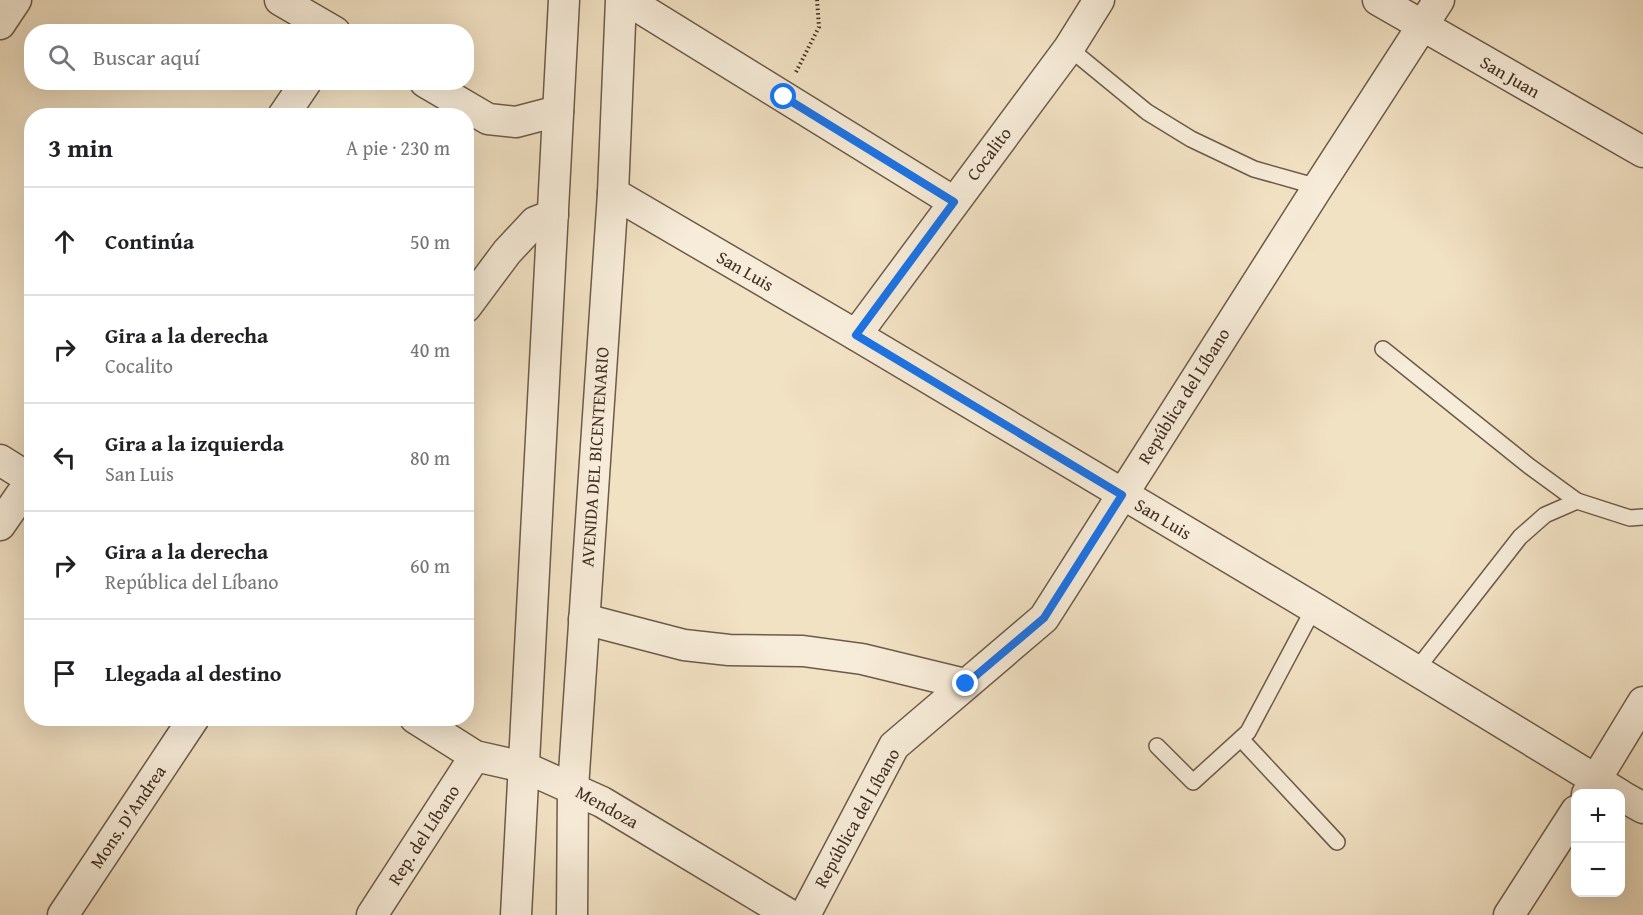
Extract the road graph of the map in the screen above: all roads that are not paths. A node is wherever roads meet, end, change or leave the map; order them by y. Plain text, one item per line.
1 (16, 0) edge
2 (280, 0) edge
3 (564, 0) edge
4 (621, 0) edge
5 (627, 0) edge
6 (1099, 0) edge
7 (1378, 0) edge
8 (1439, 0) edge
9 (0, 24) edge
10 (321, 24) edge
11 (1422, 26) junction
12 (1069, 48) junction
13 (301, 90) edge
14 (439, 90) edge
15 (288, 108) edge
16 (469, 108) edge
17 (474, 111) edge
18 (558, 111) junction
19 (1643, 151) edge
20 (1318, 187) junction
21 (613, 193) junction
22 (954, 202) junction
23 (553, 215) junction
24 (474, 295) edge
25 (856, 335) junction
26 (1383, 349) dead end
27 (0, 460) edge
28 (24, 475) edge
29 (24, 489) edge
30 (1122, 495) junction
31 (1577, 501) junction
32 (1643, 517) edge
33 (0, 525) edge
34 (1314, 608) junction
35 (584, 618) junction
36 (1416, 670) junction
37 (966, 684) junction
38 (1643, 702) edge
39 (189, 726) edge
40 (428, 726) edge
41 (1240, 739) junction
42 (1157, 746) dead end
43 (475, 756) junction
44 (524, 767) junction
45 (573, 788) junction
46 (1603, 789) edge
47 (1605, 789) edge
48 (1625, 799) edge
49 (1643, 808) edge
50 (1571, 817) edge
51 (1337, 842) dead end
52 (63, 915) edge
53 (372, 915) edge
54 (516, 915) edge
55 (572, 915) edge
56 (790, 915) edge
57 (805, 915) edge
58 (1509, 915) edge

1 - 9 street
2 - 10 street
3 - 18 street
4 - 21 street, AVENIDA DEL BICENTENARIO
5 - 22 street
6 - 12 street, Cocalito
7 - 11 street, San Juan
8 - 11 street, República del Líbano
11 - 19 street, San Juan
11 - 20 street, República del Líbano
12 - 20 lane
12 - 22 street, Cocalito
13 - 15 street
14 - 16 street
17 - 18 street
18 - 23 street
20 - 30 street, República del Líbano
21 - 25 street, San Luis
21 - 35 street, AVENIDA DEL BICENTENARIO
22 - 25 street, Cocalito
23 - 24 street
23 - 44 street
25 - 30 street, San Luis
26 - 31 lane
27 - 28 street
29 - 33 street
30 - 34 street, San Luis
30 - 37 street, República del Líbano
31 - 32 lane
31 - 36 lane
34 - 36 street, San Luis
34 - 41 lane
35 - 37 street
35 - 45 street, AVENIDA DEL BICENTENARIO
36 - 46 street, San Luis
37 - 57 street, República del Líbano
38 - 47 street
39 - 52 street, Mons. D'Andrea
40 - 43 street, Mendoza
41 - 42 lane
41 - 51 lane
43 - 44 street, Mendoza
43 - 53 street, Rep. del Líbano
44 - 45 street, Mendoza
44 - 54 street
45 - 55 street, AVENIDA DEL BICENTENARIO
45 - 56 street, Mendoza
48 - 49 street, San Luis
50 - 58 street

